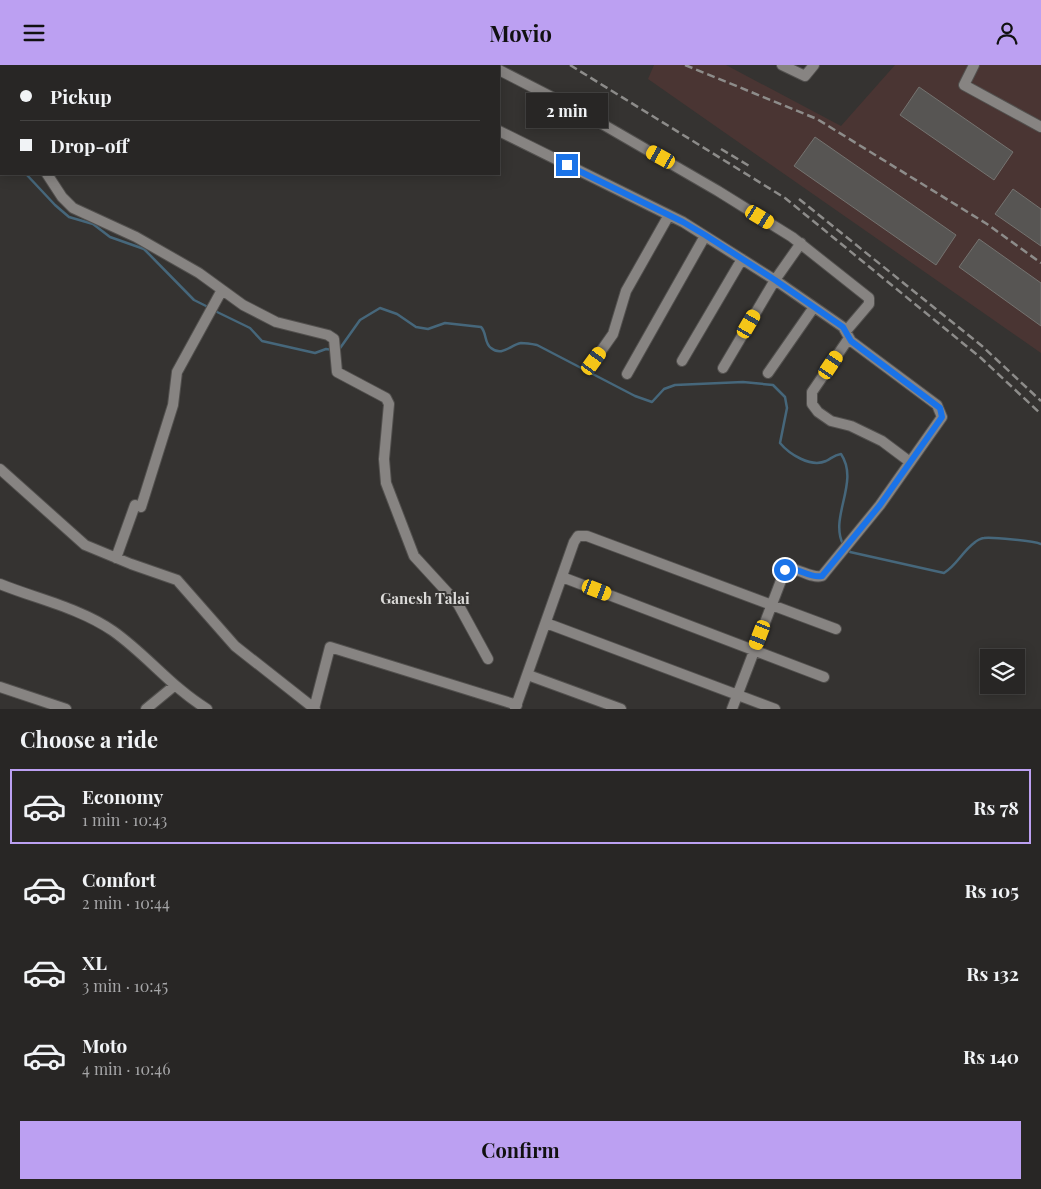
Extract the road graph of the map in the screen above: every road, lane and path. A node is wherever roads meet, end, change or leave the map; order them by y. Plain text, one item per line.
1 (782, 65) edge
2 (814, 65) edge
3 (974, 65) edge
4 (500, 71) edge
5 (1041, 127) edge
6 (500, 131) edge
7 (48, 175) edge
8 (669, 215) junction
9 (705, 235) junction
10 (801, 243) junction
11 (742, 259) junction
12 (775, 280) junction
13 (222, 290) junction
14 (814, 307) junction
15 (847, 334) junction
16 (594, 361) dead end
17 (682, 361) dead end
18 (723, 368) dead end
19 (768, 373) dead end
20 (627, 374) dead end
21 (910, 462) junction
22 (0, 469) edge
23 (116, 558) junction
24 (562, 577) junction
25 (0, 583) edge
26 (771, 606) junction
27 (546, 623) junction
28 (836, 629) dead end
29 (754, 649) junction
30 (488, 659) dead end
31 (528, 675) junction
32 (824, 677) dead end
33 (174, 685) junction
34 (0, 687) edge
35 (737, 694) junction
36 (310, 707) edge
37 (516, 707) edge
38 (66, 709) edge
39 (146, 709) edge
40 (207, 709) edge
41 (621, 709) edge
42 (732, 709) edge
43 (775, 709) edge

1 - 2 street
3 - 5 street
4 - 10 street
6 - 8 street
7 - 13 street
8 - 9 street
8 - 16 street
9 - 11 street
9 - 20 street
10 - 12 street
10 - 15 street
11 - 12 street
11 - 17 street
12 - 14 street
12 - 18 street
13 - 23 street
13 - 30 street
14 - 15 street
14 - 19 street
15 - 21 street
15 - 21 street
21 - 26 street
22 - 23 street
23 - 36 street
24 - 26 street
24 - 27 street
24 - 29 street
25 - 33 street
26 - 28 street
26 - 29 street
27 - 31 street
27 - 35 street
29 - 32 street
29 - 35 street
31 - 37 street
31 - 41 street
33 - 39 street
33 - 40 street
34 - 38 street
35 - 42 street
35 - 43 street
36 - 37 street

